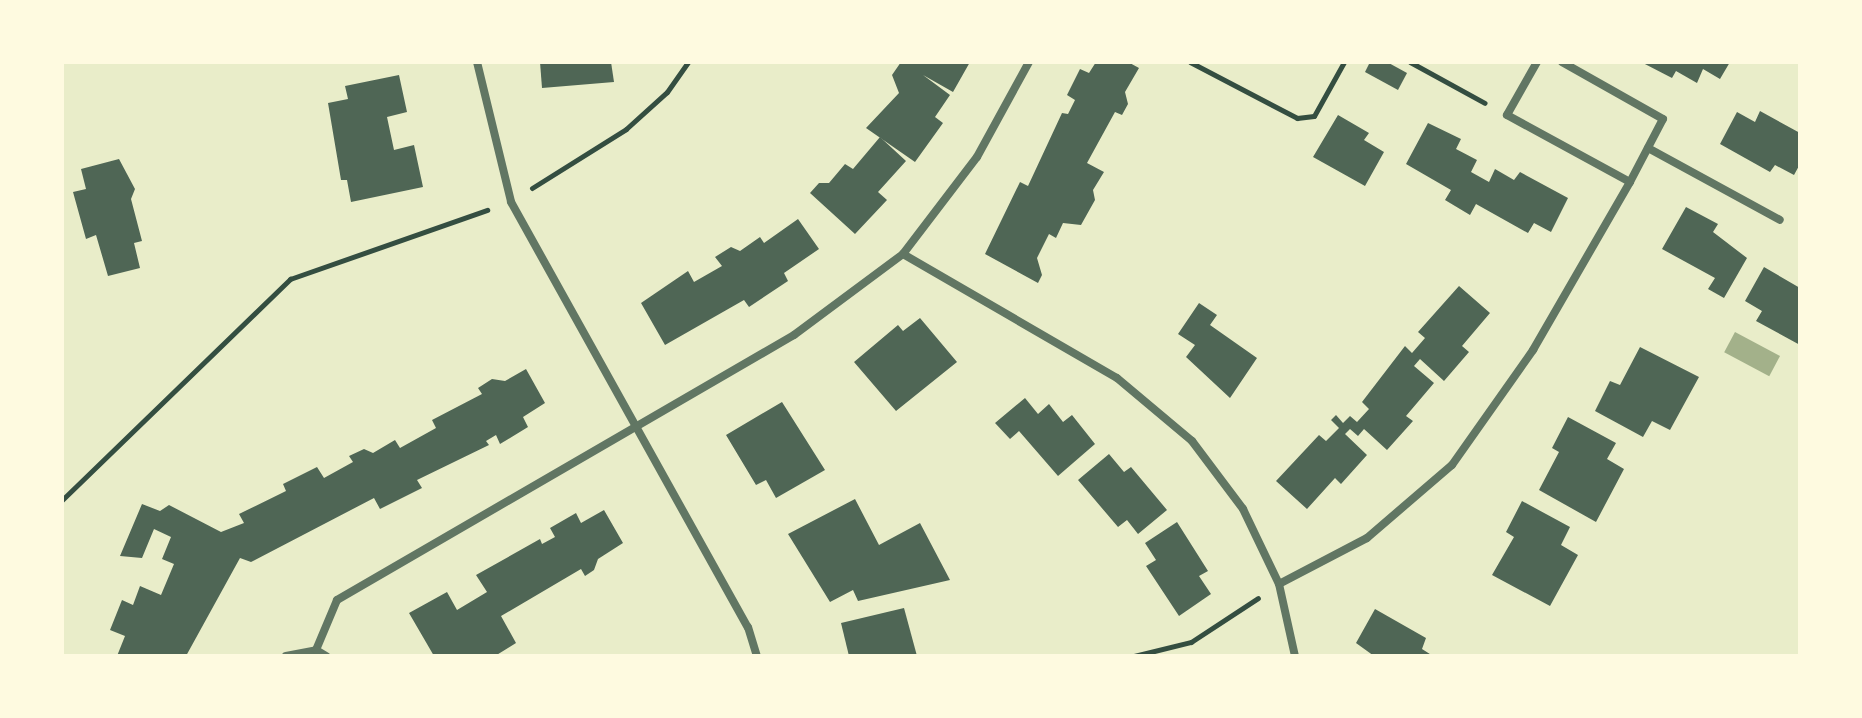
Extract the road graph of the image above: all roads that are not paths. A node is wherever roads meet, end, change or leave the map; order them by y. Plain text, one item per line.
1 (477, 62) edge
2 (1029, 62) edge
3 (1537, 62) edge
4 (1562, 62) edge
5 (1648, 148) junction
6 (1630, 182) junction
7 (1780, 220) dead end
8 (903, 254) junction
9 (632, 427) junction
10 (1279, 584) junction
11 (316, 650) junction
12 (286, 656) edge
13 (326, 656) edge
14 (757, 656) edge
15 (1295, 656) edge

1 - 9 street
2 - 8 street
3 - 6 street
4 - 5 street
5 - 6 street
5 - 7 street
6 - 10 street
8 - 9 street
8 - 10 street
9 - 11 street
9 - 14 street
10 - 15 street
11 - 12 street
11 - 13 street

